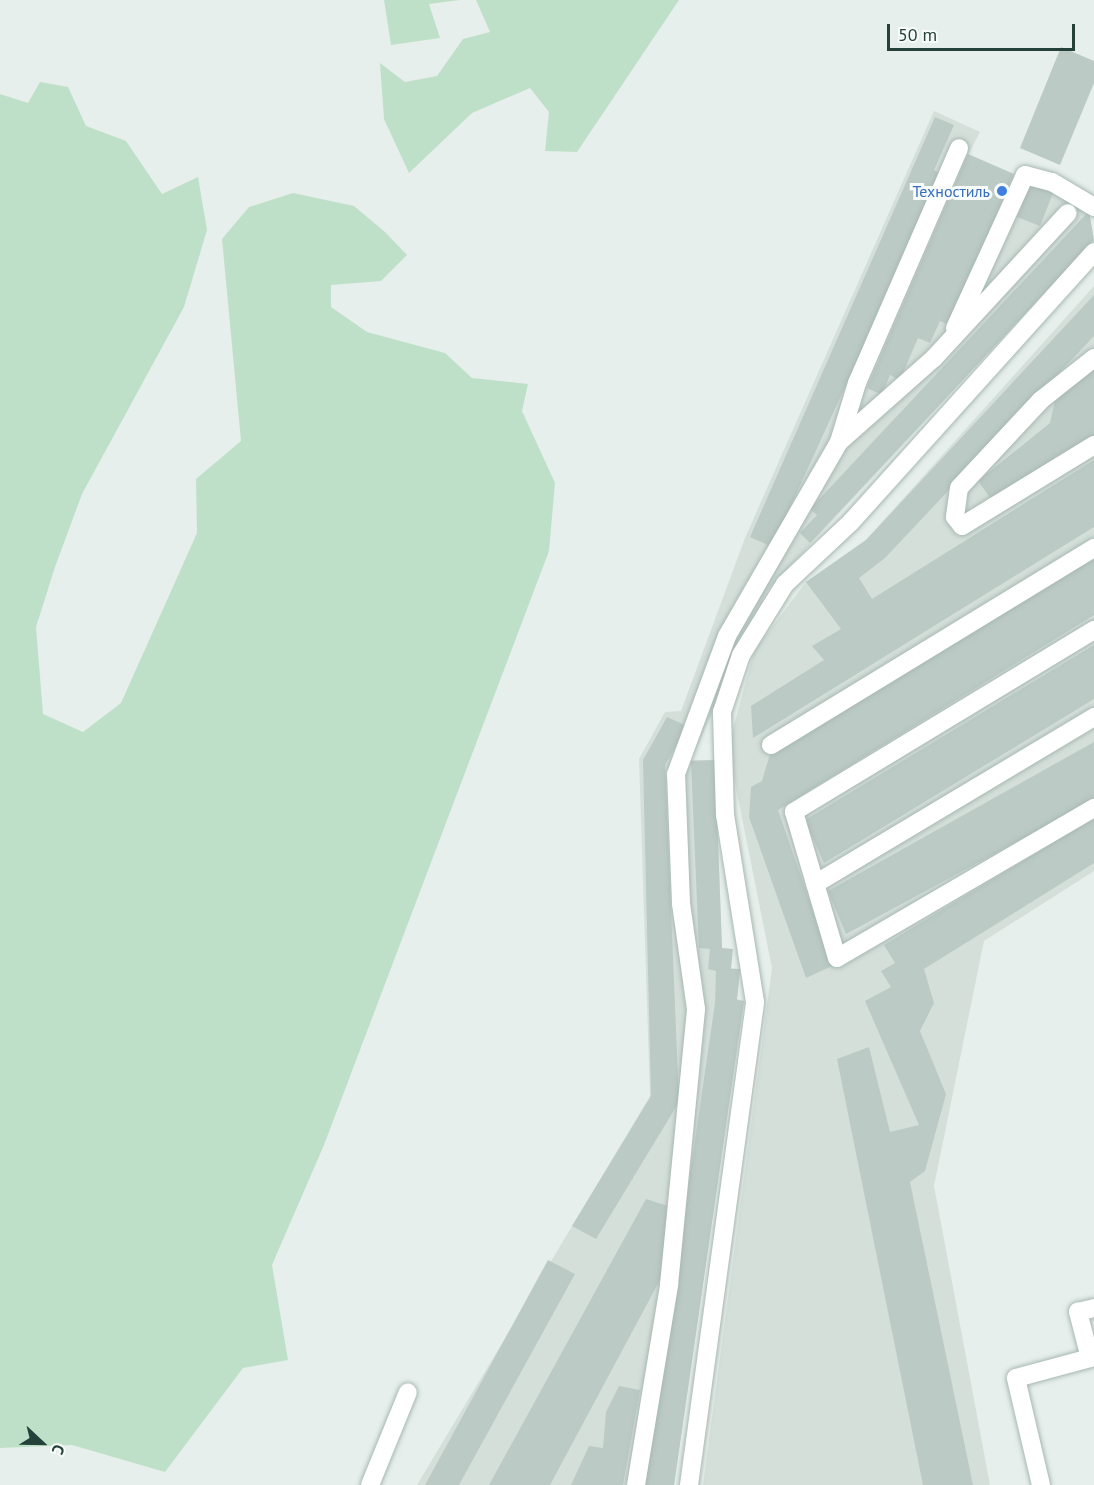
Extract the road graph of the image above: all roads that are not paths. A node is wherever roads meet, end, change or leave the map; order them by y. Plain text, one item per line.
1 (959, 148) dead end
2 (1094, 207) edge
3 (1068, 213) dead end
4 (1094, 252) edge
5 (948, 343) junction
6 (1094, 348) edge
7 (1094, 358) edge
8 (1069, 374) junction
9 (839, 442) junction
10 (1094, 445) edge
11 (1094, 548) edge
12 (1094, 630) edge
13 (1094, 717) edge
14 (771, 745) dead end
15 (1094, 808) edge
16 (815, 884) junction
17 (1094, 1308) edge
18 (408, 1392) dead end
19 (370, 1485) edge
20 (636, 1485) edge
21 (689, 1485) edge
22 (1041, 1485) edge

1 - 9 lane
2 - 5 lane
3 - 5 lane
4 - 21 lane
5 - 9 lane
6 - 8 lane
7 - 8 lane
8 - 10 lane
9 - 20 lane
11 - 14 lane
12 - 16 lane
13 - 16 lane
15 - 16 lane
17 - 22 lane
18 - 19 lane

